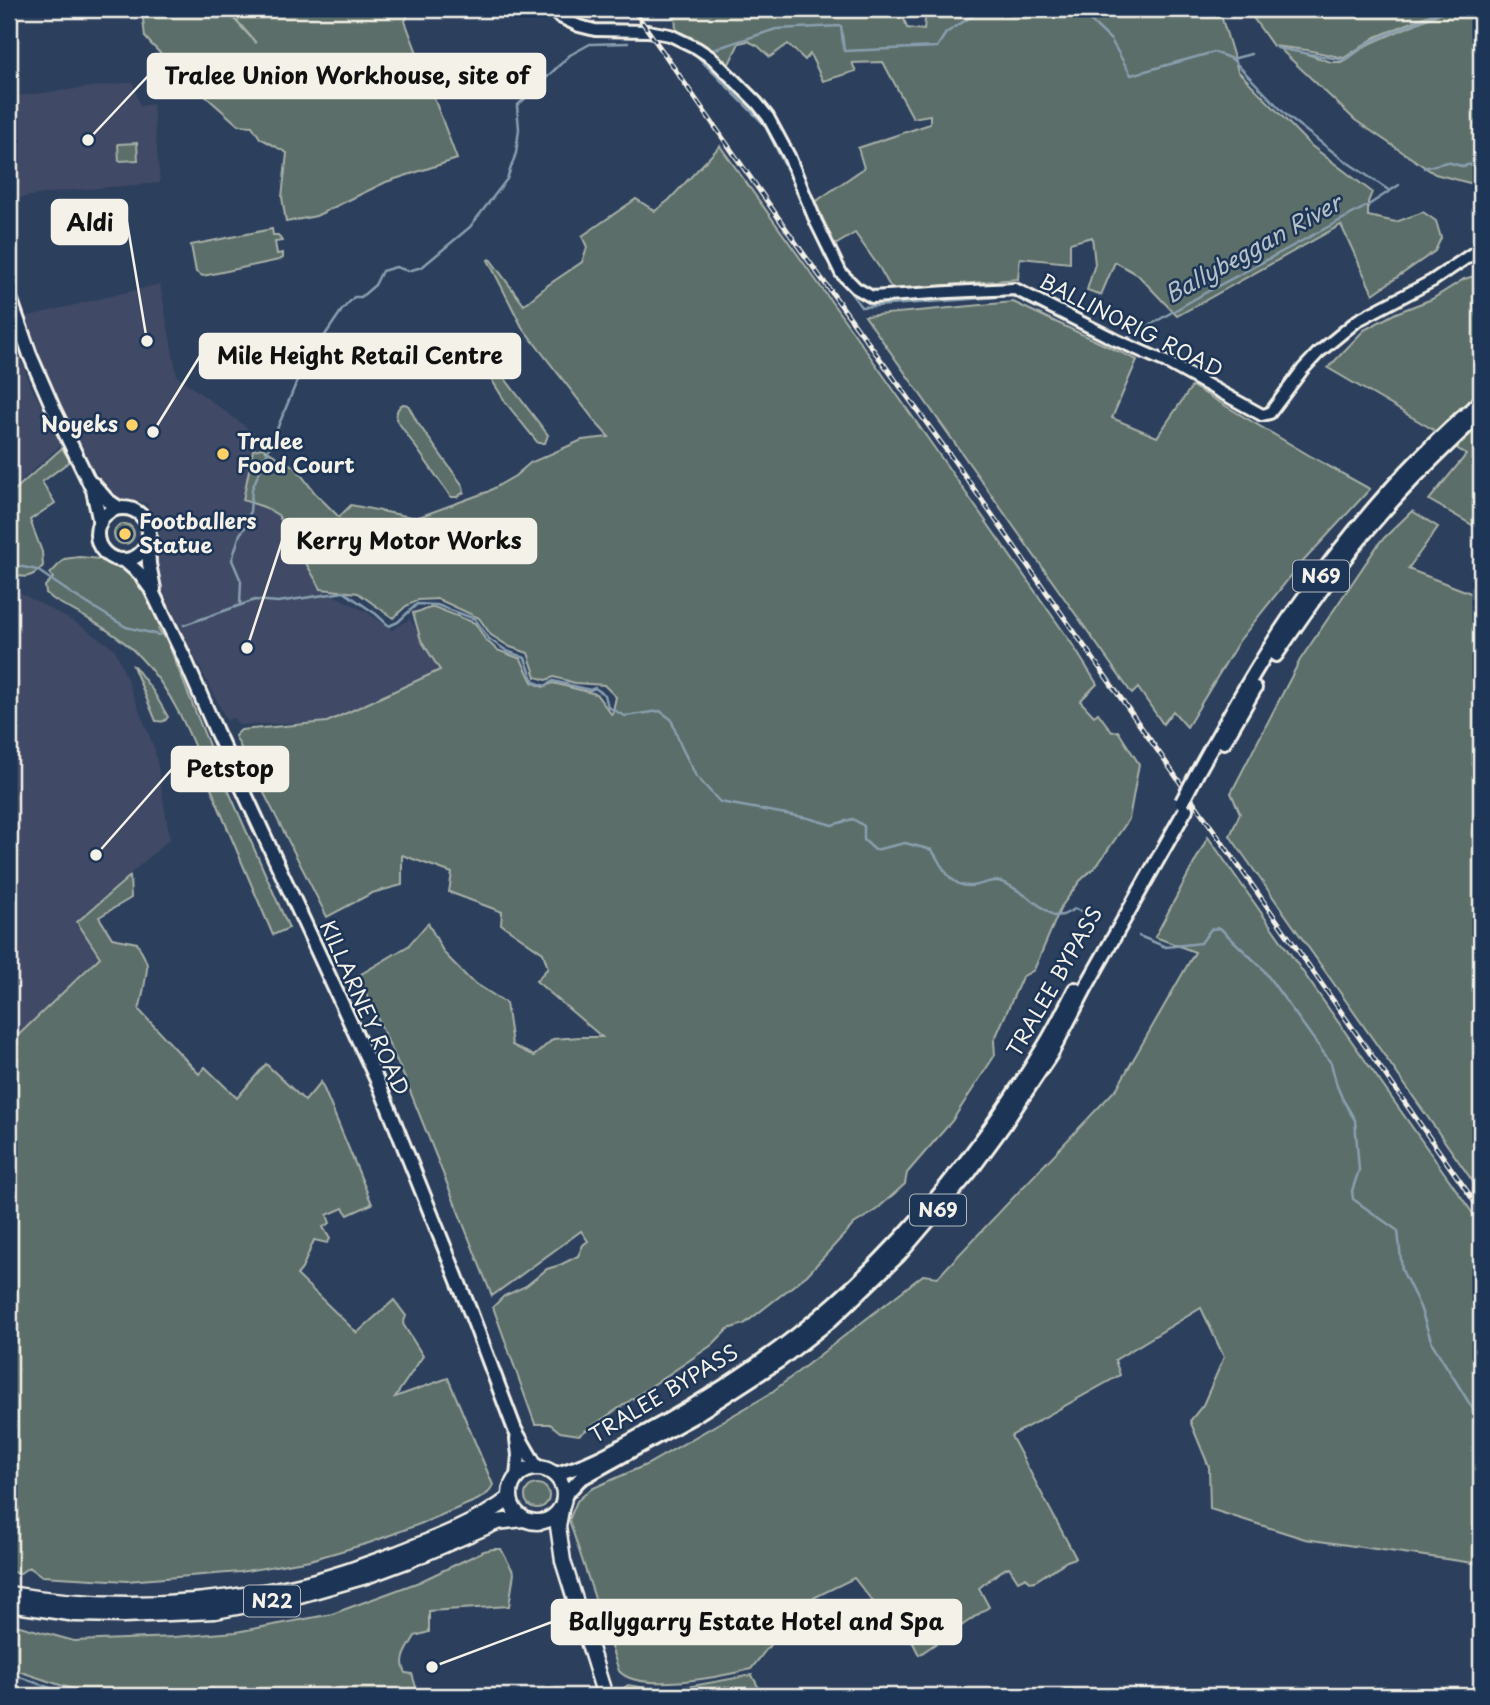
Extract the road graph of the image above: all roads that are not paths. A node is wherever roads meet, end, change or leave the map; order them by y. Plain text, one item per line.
1 (550, 9) edge
2 (1481, 248) edge
3 (9, 295) edge
4 (1481, 401) edge
5 (1481, 413) edge
6 (87, 475) junction
7 (119, 508) junction
8 (100, 523) junction
9 (148, 543) junction
10 (124, 560) junction
11 (161, 609) junction
12 (1197, 781) junction
13 (1184, 805) junction
14 (515, 1430) junction
15 (537, 1468) junction
16 (555, 1474) junction
17 (517, 1477) junction
18 (565, 1494) junction
19 (510, 1498) junction
20 (561, 1510) junction
21 (530, 1521) junction
22 (563, 1561) junction
23 (9, 1594) edge
24 (9, 1604) edge
25 (605, 1696) edge

1 - 2 street, BALLINORIG ROAD
3 - 6 main road
4 - 12 main road, TRALEE BYPASS / N69
5 - 12 main road, TRALEE BYPASS / N69
6 - 7 main road
6 - 8 main road
7 - 8 main road
7 - 9 main road
8 - 10 main road
9 - 10 main road
9 - 11 main road, KILLARNEY ROAD
10 - 11 main road, KILLARNEY ROAD
11 - 14 main road, KILLARNEY ROAD
12 - 13 main road, TRALEE BYPASS / N69, bridge
13 - 16 main road, TRALEE BYPASS / N69
13 - 18 main road, TRALEE BYPASS / N69
14 - 15 main road, KILLARNEY ROAD
14 - 17 main road, KILLARNEY ROAD
15 - 16 highway
15 - 17 highway
16 - 18 highway
17 - 19 highway
18 - 20 highway
19 - 21 highway
19 - 23 highway, N22
20 - 21 highway, N22
20 - 22 highway
21 - 22 highway
21 - 24 highway, N22
22 - 25 highway

